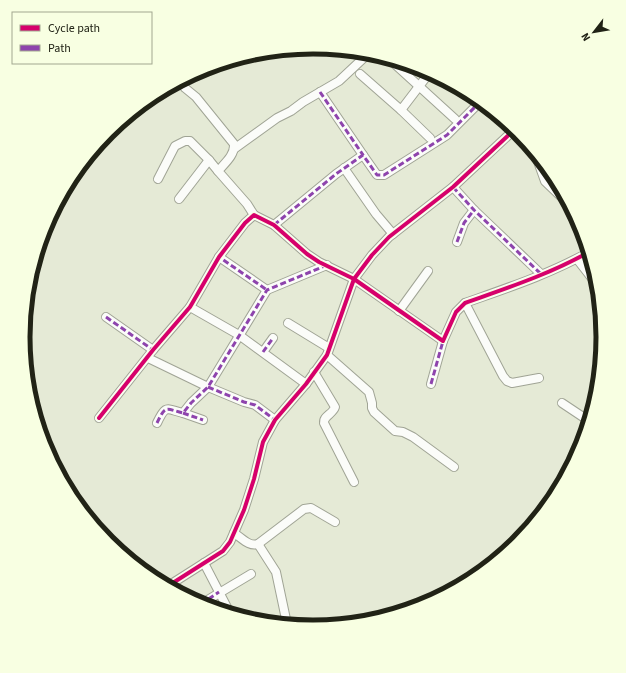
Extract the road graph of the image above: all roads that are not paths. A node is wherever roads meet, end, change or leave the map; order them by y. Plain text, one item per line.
1 (363, 58) edge
2 (398, 67) edge
3 (360, 74) dead end
4 (426, 78) edge
5 (183, 85) edge
6 (420, 87) junction
7 (320, 92) junction
8 (476, 106) edge
9 (401, 110) junction
10 (455, 119) dead end
11 (510, 133) edge
12 (430, 138) dead end
13 (234, 149) junction
14 (364, 155) junction
15 (209, 160) junction
16 (344, 168) junction
17 (542, 170) edge
18 (218, 171) junction
19 (158, 179) dead end
20 (552, 185) edge
21 (453, 187) junction
22 (178, 199) dead end
23 (474, 210) junction
24 (254, 215) junction
25 (274, 225) junction
26 (393, 234) junction
27 (457, 242) dead end
28 (584, 255) edge
29 (219, 257) junction
30 (577, 259) junction
31 (327, 265) junction
32 (428, 272) dead end
33 (541, 274) junction
34 (589, 275) edge
35 (354, 279) junction
36 (267, 290) junction
37 (465, 303) junction
38 (190, 306) junction
39 (399, 311) junction
40 (106, 317) dead end
41 (288, 323) dead end
42 (239, 335) junction
43 (273, 338) dead end
44 (443, 341) junction
45 (153, 350) junction
46 (328, 351) junction
47 (263, 352) junction
48 (148, 358) junction
49 (314, 372) junction
50 (539, 378) dead end
51 (306, 384) junction
52 (431, 384) dead end
53 (208, 387) junction
54 (562, 403) dead end
55 (183, 413) junction
56 (99, 418) dead end
57 (584, 418) edge
58 (203, 420) dead end
59 (275, 420) junction
60 (157, 423) dead end
61 (454, 467) dead end
62 (354, 482) dead end
63 (335, 522) dead end
64 (234, 532) junction
65 (258, 544) junction
66 (204, 563) junction
67 (251, 574) dead end
68 (173, 583) edge
69 (219, 592) junction
70 (208, 599) edge
71 (226, 605) edge
72 (286, 618) edge

1 - 7 street
2 - 6 street
3 - 9 street
4 - 6 street
5 - 13 street
6 - 9 street
6 - 10 street
7 - 13 street
7 - 14 street
8 - 14 street
9 - 12 street
11 - 21 street
13 - 18 street
14 - 16 street
15 - 18 street
15 - 19 street
15 - 22 street
16 - 25 street
16 - 26 street
17 - 20 street
18 - 24 street
21 - 23 street
21 - 26 street
23 - 27 street
23 - 33 street
24 - 25 street
24 - 29 street
25 - 31 street
26 - 35 street
28 - 30 street
29 - 36 street
29 - 38 street
30 - 33 street
30 - 34 street
31 - 35 street
31 - 36 street
32 - 39 street
33 - 37 street
35 - 39 street
35 - 46 street
36 - 42 street
37 - 44 street
37 - 50 street
38 - 42 street
38 - 45 street
39 - 44 street
40 - 45 street
41 - 46 street
42 - 47 street
42 - 53 street
43 - 47 street
44 - 52 street
45 - 48 street
46 - 49 street
46 - 61 street
47 - 51 street
48 - 53 street
48 - 56 street
49 - 51 street
49 - 62 street
51 - 59 street
53 - 55 street
53 - 59 street
54 - 57 street
55 - 58 street
55 - 60 street
59 - 64 street
63 - 65 street
64 - 65 street
64 - 66 street
65 - 72 street
66 - 68 street
66 - 69 street
67 - 69 street
69 - 70 street
69 - 71 street

